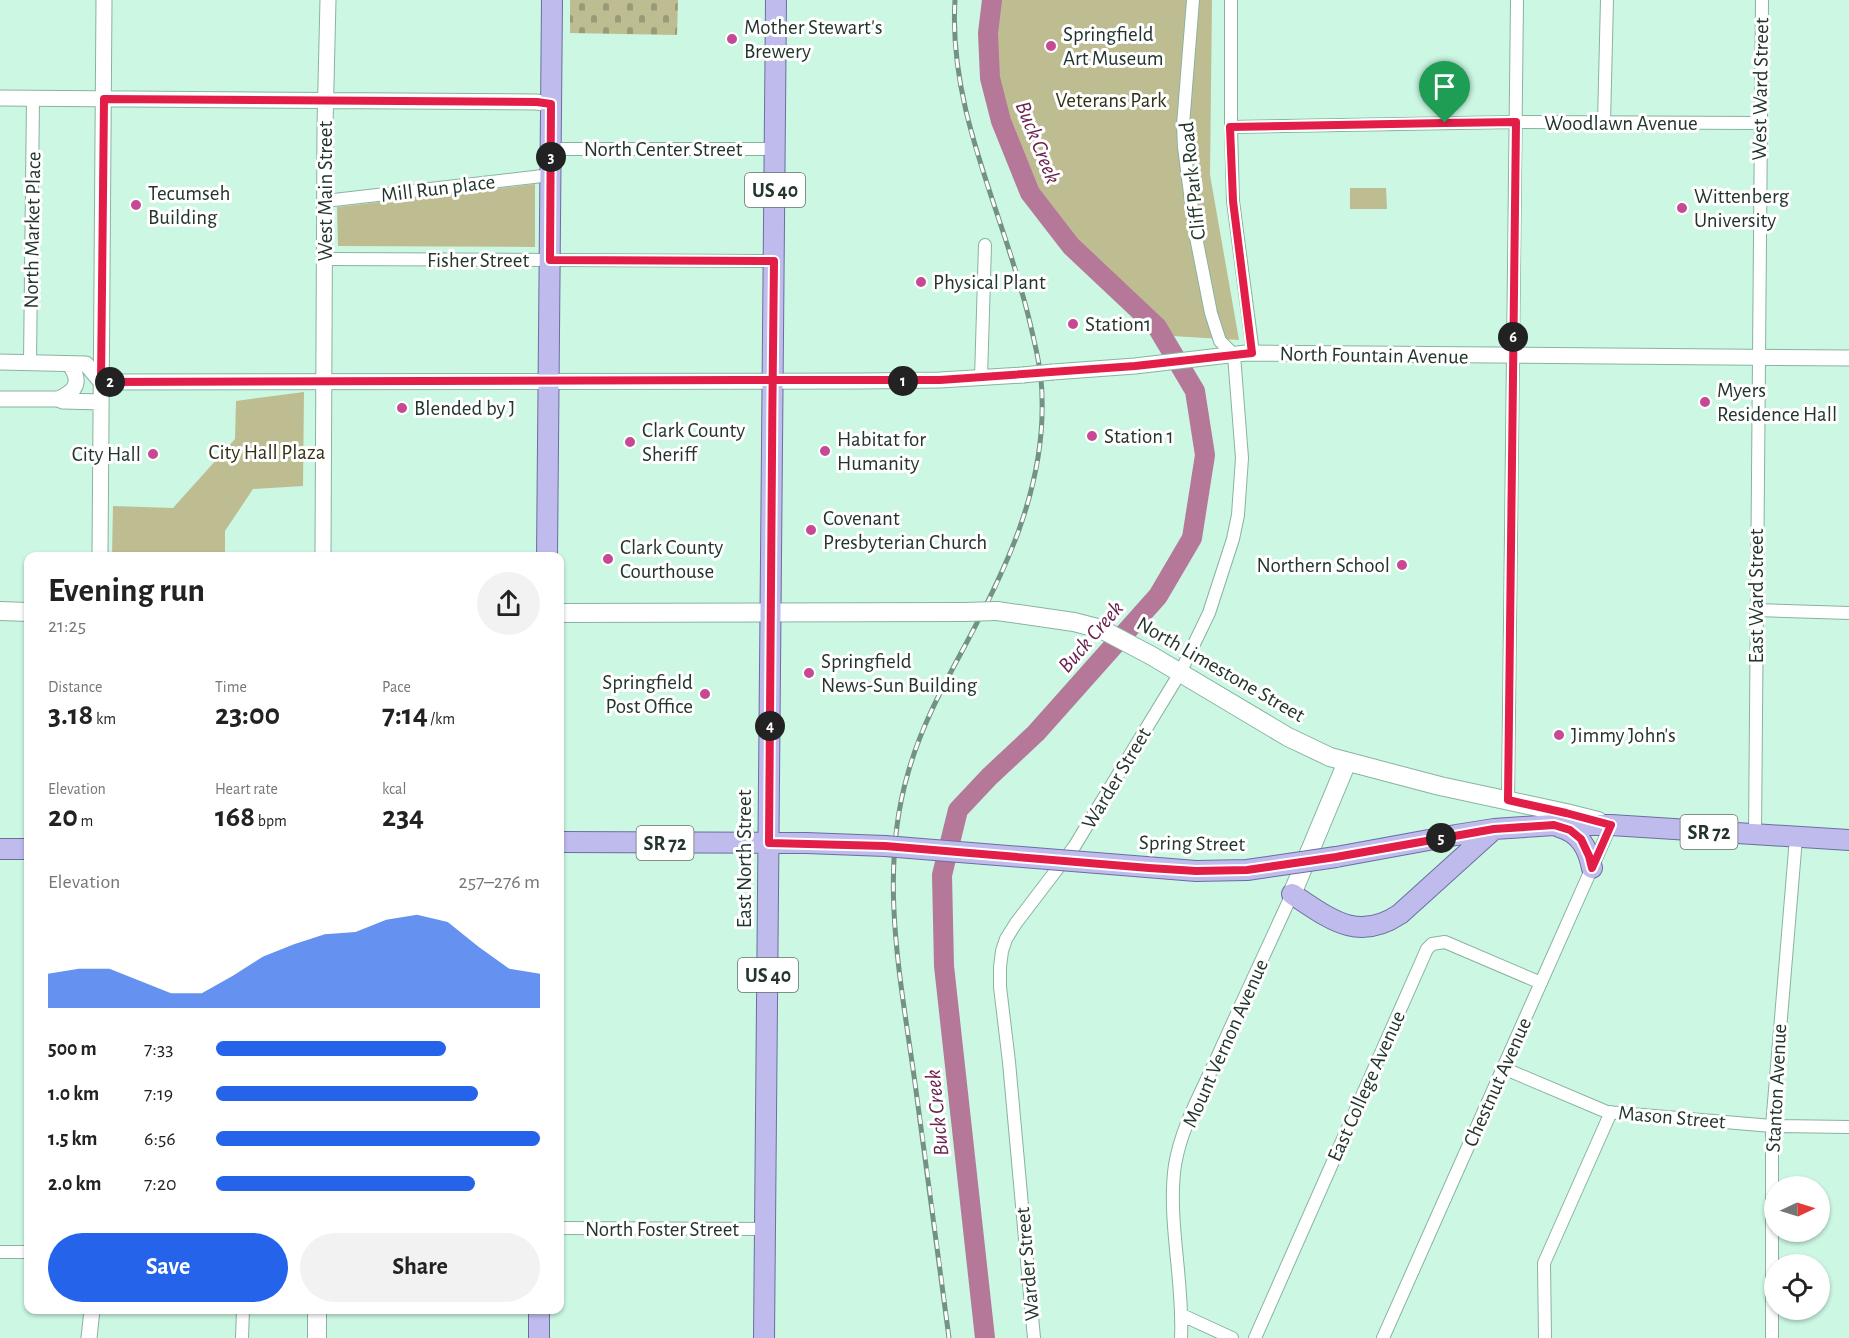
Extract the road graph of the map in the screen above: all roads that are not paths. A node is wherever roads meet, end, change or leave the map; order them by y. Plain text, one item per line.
1 (104, 0) edge
2 (328, 0) edge
3 (552, 0) edge
4 (776, 0) edge
5 (1193, 0) edge
6 (1232, 0) edge
7 (1517, 0) edge
8 (1607, 0) edge
9 (1762, 0) edge
10 (0, 98) edge
11 (33, 99) junction
12 (104, 99) junction
13 (326, 100) junction
14 (551, 104) junction
15 (1516, 122) junction
16 (1604, 122) junction
17 (1760, 123) junction
18 (1230, 127) junction
19 (775, 149) junction
20 (551, 150) junction
21 (551, 175) junction
22 (325, 201) junction
23 (985, 244) dead end
24 (325, 259) junction
25 (550, 260) junction
26 (774, 261) junction
27 (1252, 353) junction
28 (1234, 355) junction
29 (1513, 356) junction
30 (1757, 357) junction
31 (1849, 358) edge
32 (0, 362) edge
33 (30, 362) junction
34 (69, 364) junction
35 (981, 378) junction
36 (773, 380) junction
37 (324, 381) junction
38 (549, 381) junction
39 (101, 382) junction
40 (0, 399) edge
41 (57, 399) junction
42 (101, 402) junction
43 (100, 552) edge
44 (323, 552) edge
45 (547, 552) edge
46 (1756, 610) junction
47 (0, 611) edge
48 (24, 612) edge
49 (564, 613) edge
50 (771, 613) junction
51 (1849, 613) edge
52 (1180, 673) junction
53 (1347, 762) junction
54 (1508, 800) junction
55 (1554, 825) junction
56 (1611, 825) junction
57 (1494, 829) junction
58 (1755, 835) junction
59 (1796, 838) junction
60 (1849, 840) edge
61 (564, 842) edge
62 (769, 843) junction
63 (0, 849) edge
64 (24, 849) edge
65 (1592, 868) junction
66 (1292, 894) junction
67 (1541, 983) junction
68 (1503, 1068) junction
69 (1611, 1112) junction
70 (1772, 1126) junction
71 (1849, 1127) edge
72 (564, 1228) edge
73 (765, 1229) junction
74 (0, 1252) edge
75 (24, 1252) edge
76 (92, 1314) edge
77 (243, 1314) edge
78 (317, 1314) edge
79 (539, 1314) edge
80 (1182, 1315) junction
81 (89, 1338) edge
82 (242, 1338) edge
83 (317, 1338) edge
84 (539, 1338) edge
85 (764, 1338) edge
86 (1034, 1338) edge
87 (1181, 1338) edge
88 (1232, 1338) edge
89 (1255, 1338) edge
90 (1383, 1338) edge
91 (1545, 1338) edge
92 (1772, 1338) edge

1 - 12 street
2 - 13 street, West Main Street
3 - 14 main road
4 - 19 main road, US 40
5 - 28 street, Cliff Park Road
6 - 18 street
7 - 15 street
8 - 16 street
9 - 17 street, West Ward Street
10 - 11 street
11 - 12 street
11 - 33 street, North Market Place
12 - 13 street
12 - 39 street
13 - 14 street
13 - 22 street, West Main Street
14 - 20 main road
15 - 16 street, Woodlawn Avenue
15 - 18 street, Woodlawn Avenue
15 - 29 street
16 - 17 street, Woodlawn Avenue
17 - 30 street, West Ward Street
18 - 27 street
19 - 20 street, North Center Street
19 - 26 main road, US 40
20 - 21 main road
21 - 22 street, Mill Run place
21 - 25 main road
22 - 24 street, West Main Street
23 - 35 street
24 - 25 street, Fisher Street
24 - 37 street, West Main Street
25 - 26 street, Fisher Street
25 - 38 main road
26 - 36 main road, US 40
27 - 28 street, North Fountain Avenue
27 - 29 street, North Fountain Avenue
28 - 35 street, North Fountain Avenue, bridge
28 - 52 street, Warder Street
29 - 30 street, North Fountain Avenue
29 - 54 street
30 - 31 street, North Fountain Avenue
30 - 46 street, East Ward Street
32 - 33 street
33 - 34 street
34 - 39 street
34 - 41 street
35 - 36 street, North Fountain Avenue
36 - 38 street, North Fountain Avenue
36 - 50 main road, East North Street / US 40
37 - 38 street, North Fountain Avenue
37 - 39 street, North Fountain Avenue
37 - 44 street, West Main Street
38 - 45 main road
39 - 42 street
40 - 41 street
41 - 42 street
42 - 43 street
46 - 51 street
46 - 58 street, East Ward Street
47 - 48 main road
49 - 50 main road, North Limestone Street
50 - 52 main road, North Limestone Street, bridge
50 - 62 main road, East North Street / US 40
52 - 53 main road, North Limestone Street
52 - 86 street, Warder Street
53 - 54 main road, North Limestone Street
53 - 66 main road, Mount Vernon Avenue
54 - 56 main road, North Limestone Street
55 - 56 main road, Spring Street / SR 72
55 - 57 main road, Spring Street / SR 72
55 - 65 main road
56 - 58 main road, North Limestone Street / SR 72
56 - 65 street, Chestnut Avenue
57 - 62 main road, Spring Street / SR 72, bridge
57 - 66 main road
58 - 59 main road, North Limestone Street / SR 72
59 - 60 main road, North Limestone Street / SR 72
59 - 70 street, Stanton Avenue
61 - 62 main road, SR 72
62 - 73 main road, East North Street / US 40
63 - 64 main road
65 - 67 street, Chestnut Avenue
66 - 80 street, Mount Vernon Avenue
67 - 68 street, Chestnut Avenue
67 - 89 street, East College Avenue
68 - 69 street, Mason Street
68 - 90 street, Chestnut Avenue
69 - 70 street, Mason Street
69 - 91 street
70 - 71 street, Mason Street
70 - 92 street, Stanton Avenue
72 - 73 street, North Foster Street
73 - 85 main road, East North Street / US 40
74 - 75 street
76 - 81 street
77 - 82 street
78 - 83 main road
79 - 84 main road
80 - 87 street, Mount Vernon Avenue
80 - 88 street

